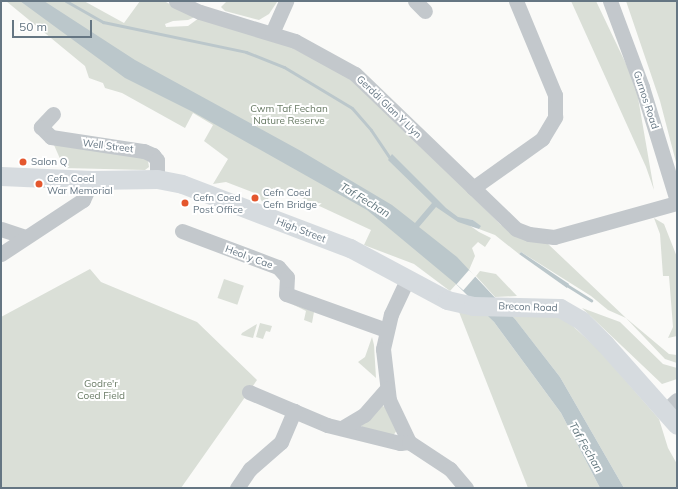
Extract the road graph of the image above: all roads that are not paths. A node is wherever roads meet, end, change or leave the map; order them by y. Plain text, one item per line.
1 (176, 1) edge
2 (286, 1) edge
3 (516, 1) edge
4 (610, 1) edge
5 (272, 33) junction
6 (53, 114) dead end
7 (1, 176) edge
8 (92, 180) junction
9 (157, 180) junction
10 (473, 188) junction
11 (677, 202) edge
12 (1, 229) edge
13 (182, 232) dead end
14 (26, 237) junction
15 (1, 254) edge
16 (407, 280) junction
17 (386, 330) junction
18 (387, 389) junction
19 (249, 392) dead end
20 (294, 412) junction
21 (673, 412) edge
22 (342, 428) junction
23 (409, 442) junction
24 (237, 488) edge
25 (466, 488) edge

1 - 5 street, Gerddi Glan Y Llyn
2 - 5 street
3 - 10 street
4 - 11 street, Gurnos Road
5 - 10 street, Gerddi Glan Y Llyn
6 - 9 street, Well Street
7 - 8 main road, High Street
8 - 9 main road, High Street
8 - 14 street
9 - 16 main road, High Street
10 - 11 street, Gerddi Glan Y Llyn
12 - 14 street
13 - 17 street, Heol y Cae
14 - 15 street
16 - 17 street
16 - 21 main road, Brecon Road
17 - 18 street
18 - 22 street
18 - 23 street
19 - 20 street
20 - 22 street
20 - 24 street
22 - 23 street
23 - 25 street

